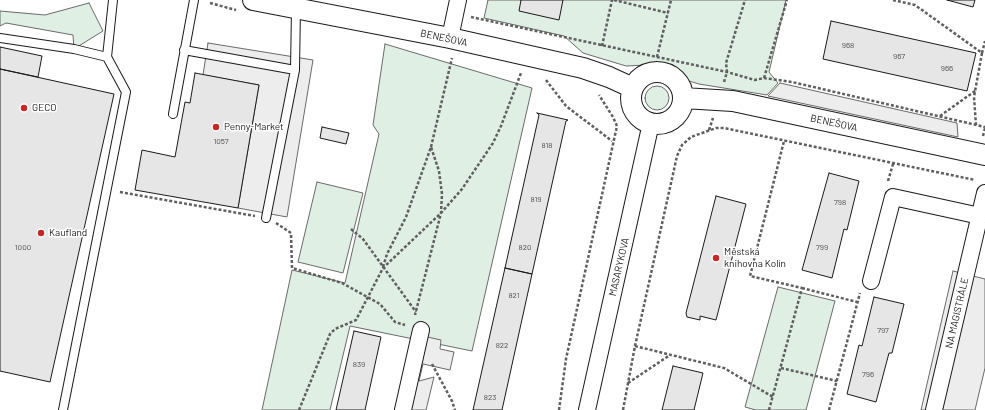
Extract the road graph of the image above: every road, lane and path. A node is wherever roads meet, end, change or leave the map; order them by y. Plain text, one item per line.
1 (113, 0) edge
2 (194, 0) edge
3 (253, 0) edge
4 (613, 0) edge
5 (671, 0) edge
6 (745, 0) edge
7 (787, 0) edge
8 (893, 0) edge
9 (295, 4) edge
10 (456, 8) edge
11 (668, 13) junction
12 (0, 38) edge
13 (985, 41) edge
14 (602, 46) junction
15 (451, 47) junction
16 (184, 50) junction
17 (982, 53) junction
18 (107, 57) junction
19 (657, 57) junction
20 (295, 70) junction
21 (528, 72) dead end
22 (727, 72) junction
23 (542, 74) dead end
24 (764, 78) junction
25 (633, 88) junction
26 (594, 91) dead end
27 (975, 91) junction
28 (683, 98) junction
29 (719, 100) junction
30 (173, 114) dead end
31 (939, 117) junction
32 (651, 123) junction
33 (976, 125) junction
34 (985, 127) edge
35 (709, 130) junction
36 (612, 141) junction
37 (784, 141) junction
38 (431, 147) junction
39 (985, 155) edge
40 (982, 187) edge
41 (105, 190) junction
42 (442, 213) junction
43 (980, 216) junction
44 (266, 218) junction
45 (351, 229) dead end
46 (383, 268) junction
47 (871, 281) dead end
48 (802, 288) junction
49 (368, 296) junction
50 (857, 302) dead end
51 (416, 312) junction
52 (416, 329) junction
53 (635, 346) junction
54 (670, 355) junction
55 (431, 363) dead end
56 (781, 368) junction
57 (837, 381) dead end
58 (628, 383) junction
59 (773, 397) junction
60 (63, 410) edge
61 (299, 410) edge
62 (403, 410) edge
63 (455, 410) edge
64 (559, 410) edge
65 (587, 410) edge
66 (623, 410) edge
67 (770, 410) edge
68 (934, 410) edge

1 - 18 lane
2 - 16 lane
3 - 9 street, BENEŠOVA
4 - 11 path
4 - 14 path
5 - 11 path
6 - 22 path
7 - 24 path
8 - 17 path
9 - 15 street, BENEŠOVA
9 - 20 lane
10 - 14 path
10 - 15 street
11 - 19 path
12 - 18 lane
13 - 17 path
14 - 19 path
15 - 25 street, BENEŠOVA
15 - 38 path
16 - 20 lane
16 - 30 lane
17 - 27 path
18 - 41 lane
19 - 22 path
20 - 44 lane
21 - 42 path
22 - 24 path
22 - 29 path
23 - 36 path
24 - 31 path
25 - 28 street
25 - 32 street
26 - 36 path
27 - 31 path
27 - 33 path
28 - 29 street, BENEŠOVA
28 - 32 street
29 - 35 path
29 - 39 street, BENEŠOVA
31 - 33 path
32 - 65 street, MASARYKOVA
33 - 34 path
35 - 37 path
35 - 53 path
36 - 64 path
37 - 40 path
37 - 48 path
38 - 42 path
38 - 46 path
40 - 43 street, NA MAGISTRÁLE
41 - 44 path
41 - 60 lane
42 - 46 path
42 - 51 path
43 - 47 street
43 - 68 street, NA MAGISTRÁLE
44 - 49 path
45 - 46 path
46 - 49 path
46 - 51 path
48 - 50 path
48 - 56 path
49 - 52 path
49 - 61 path
51 - 52 path
52 - 62 street
53 - 54 path
53 - 58 path
54 - 58 path
54 - 59 path
55 - 63 path
56 - 57 path
56 - 59 path
58 - 66 path
59 - 67 path

